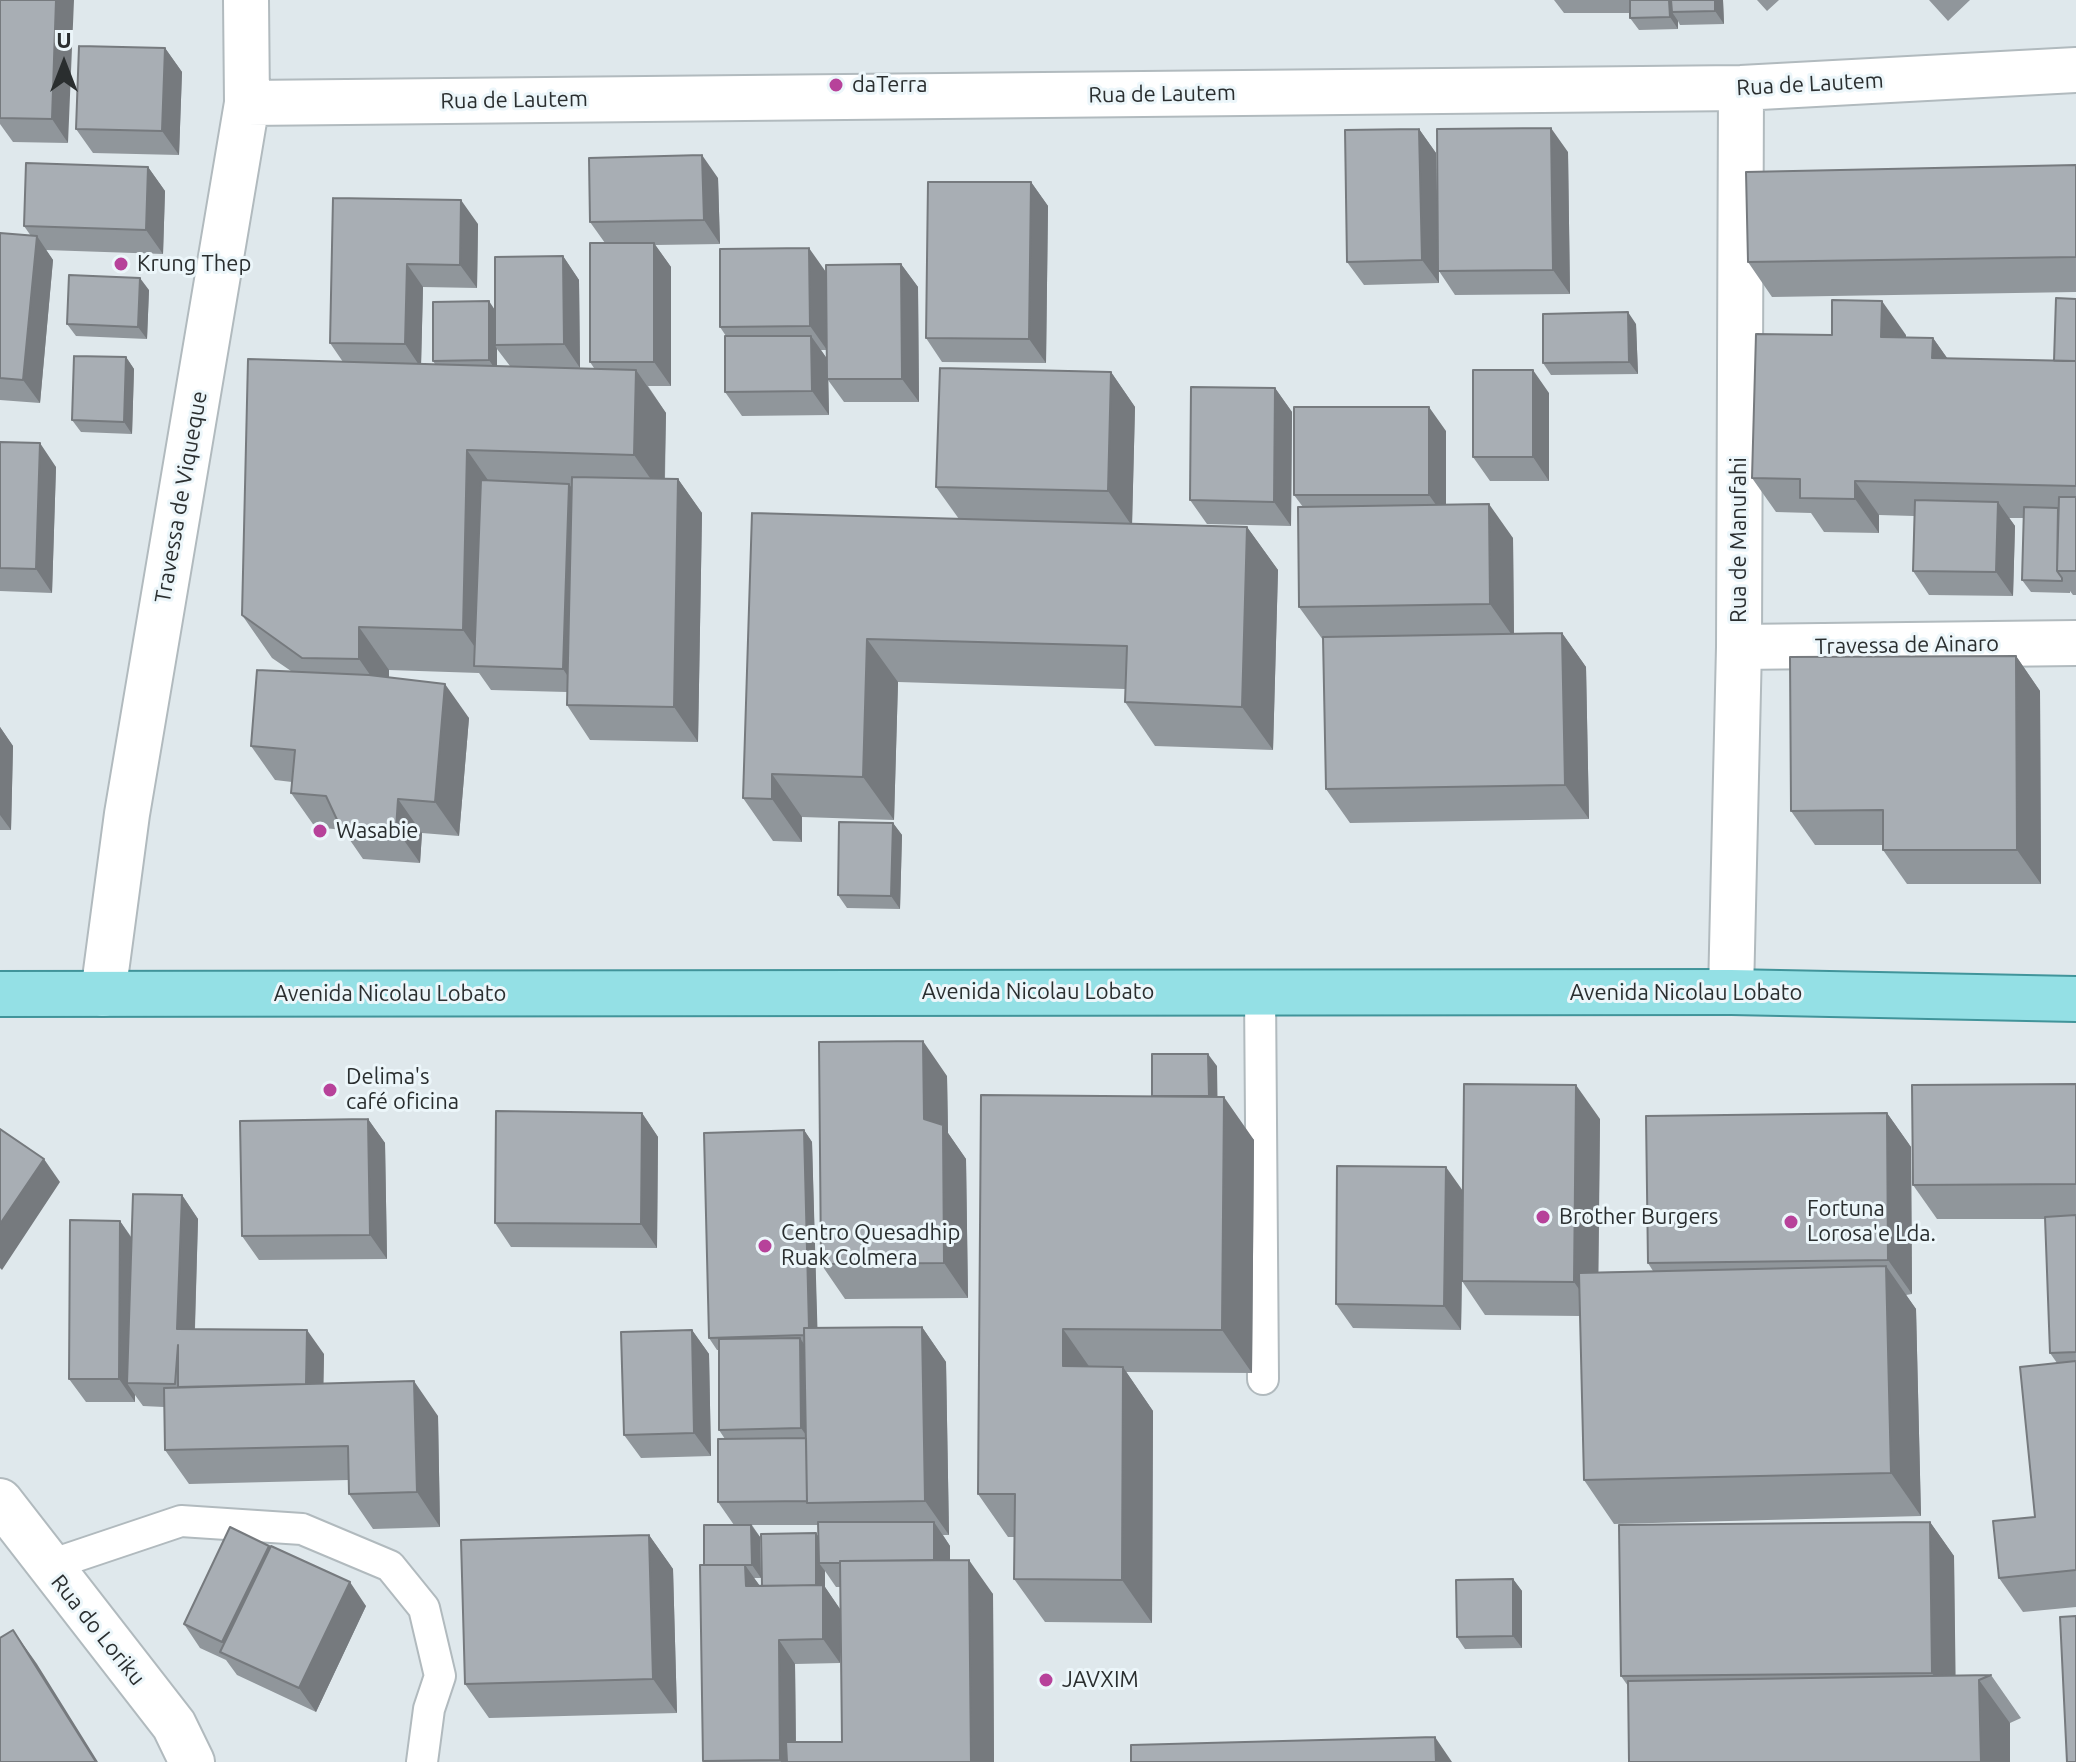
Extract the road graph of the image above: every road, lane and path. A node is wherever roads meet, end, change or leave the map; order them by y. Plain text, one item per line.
1 (246, 0) edge
2 (2076, 70) edge
3 (1741, 88) junction
4 (247, 103) junction
5 (2076, 643) edge
6 (1739, 647) junction
7 (1260, 992) junction
8 (1731, 992) junction
9 (0, 994) edge
10 (103, 994) junction
11 (2076, 999) edge
12 (1263, 1379) dead end
13 (0, 1501) edge
14 (47, 1566) junction
15 (192, 1762) edge
16 (422, 1762) edge

1 - 4 street, Travessa de Viqueque
2 - 3 street, Rua de Lautem
3 - 4 street, Rua de Lautem
3 - 6 street, Rua de Manufahi
4 - 10 street, Travessa de Viqueque
5 - 6 street, Travessa de Ainaro
6 - 8 street, Rua de Manufahi
7 - 8 main road, Avenida Nicolau Lobato
7 - 10 main road, Avenida Nicolau Lobato
7 - 12 lane
8 - 11 main road, Avenida Nicolau Lobato
9 - 10 main road, Avenida Nicolau Lobato
13 - 14 street, Rua do Loriku
14 - 15 street, Rua do Loriku
14 - 16 lane

